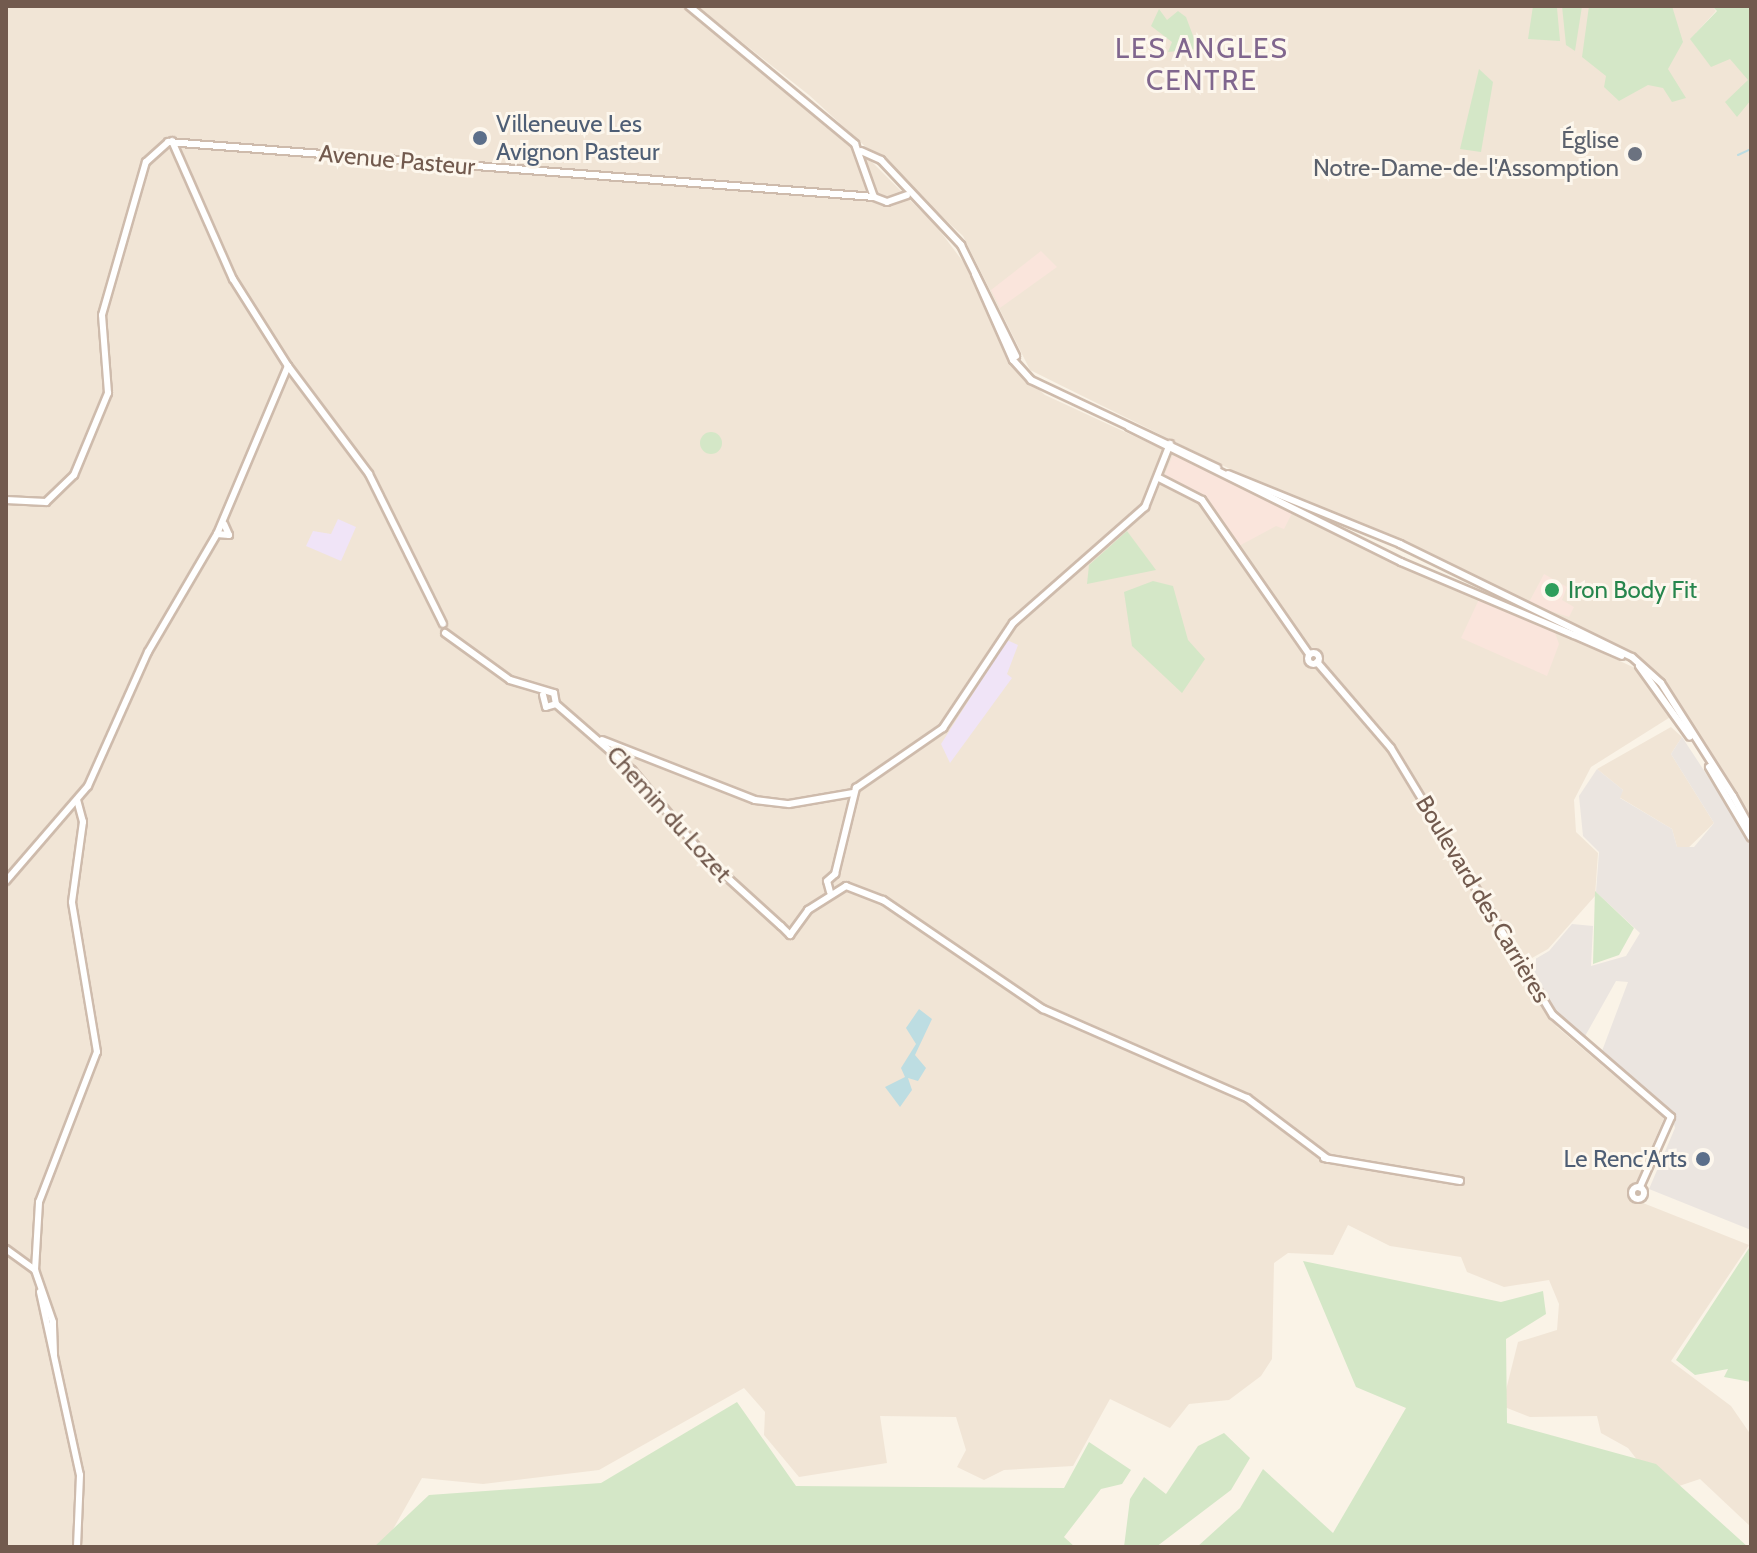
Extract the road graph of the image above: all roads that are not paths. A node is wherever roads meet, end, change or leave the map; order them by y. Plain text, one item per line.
1 (689, 6) edge
2 (172, 141) junction
3 (861, 151) junction
4 (871, 156) junction
5 (862, 162) junction
6 (868, 185) junction
7 (898, 185) junction
8 (907, 195) junction
9 (896, 196) junction
10 (862, 197) junction
11 (874, 197) junction
12 (289, 370) junction
13 (1170, 446) junction
14 (1159, 478) junction
15 (1257, 487) junction
16 (1266, 492) junction
17 (6, 500) edge
18 (224, 524) junction
19 (217, 534) junction
20 (1388, 546) junction
21 (1413, 554) junction
22 (1408, 562) junction
23 (443, 624) dead end
24 (1563, 627) junction
25 (1575, 631) junction
26 (445, 633) dead end
27 (543, 695) junction
28 (556, 704) junction
29 (602, 740) junction
30 (627, 747) junction
31 (613, 751) junction
32 (853, 793) junction
33 (1730, 798) junction
34 (77, 800) junction
35 (1737, 808) junction
36 (1751, 829) edge
37 (1751, 838) edge
38 (835, 874) junction
39 (6, 881) edge
40 (846, 886) junction
41 (830, 892) junction
42 (792, 924) junction
43 (781, 926) junction
44 (1451, 1180) dead end
45 (1640, 1187) dead end
46 (6, 1249) edge
47 (34, 1259) junction
48 (26, 1263) junction
49 (35, 1270) junction
50 (77, 1547) edge

1 - 3 street
2 - 10 street, Avenue Pasteur
2 - 12 street
2 - 17 street
3 - 4 street
3 - 5 street
4 - 5 street
4 - 7 street
5 - 6 street
6 - 10 street
6 - 11 street
7 - 8 street
7 - 9 street
8 - 9 street, Avenue Pasteur
8 - 13 street
9 - 11 street, Avenue Pasteur
10 - 11 street, Avenue Pasteur
12 - 18 street
12 - 23 street
13 - 14 street
13 - 15 street
14 - 32 street
14 - 45 street, Boulevard des Carrières
15 - 16 street
15 - 16 street
16 - 20 street
18 - 19 street
18 - 19 street
19 - 34 street
20 - 21 street
20 - 22 street
21 - 22 street
21 - 24 street
22 - 24 street
24 - 25 street
24 - 25 street
25 - 33 street
26 - 27 street
27 - 28 street
27 - 28 street
28 - 29 street, Chemin du Lozet
29 - 30 street
29 - 31 street, Chemin du Lozet
30 - 31 street
30 - 32 street
31 - 43 street, Chemin du Lozet
32 - 38 street
33 - 35 street
33 - 35 street
34 - 39 street
34 - 47 street
35 - 36 street
35 - 37 street
38 - 40 street
38 - 41 street
40 - 41 street
40 - 44 street
41 - 42 street
42 - 43 street
42 - 43 street
46 - 48 street
47 - 48 street
47 - 49 street
48 - 49 street
49 - 50 street

